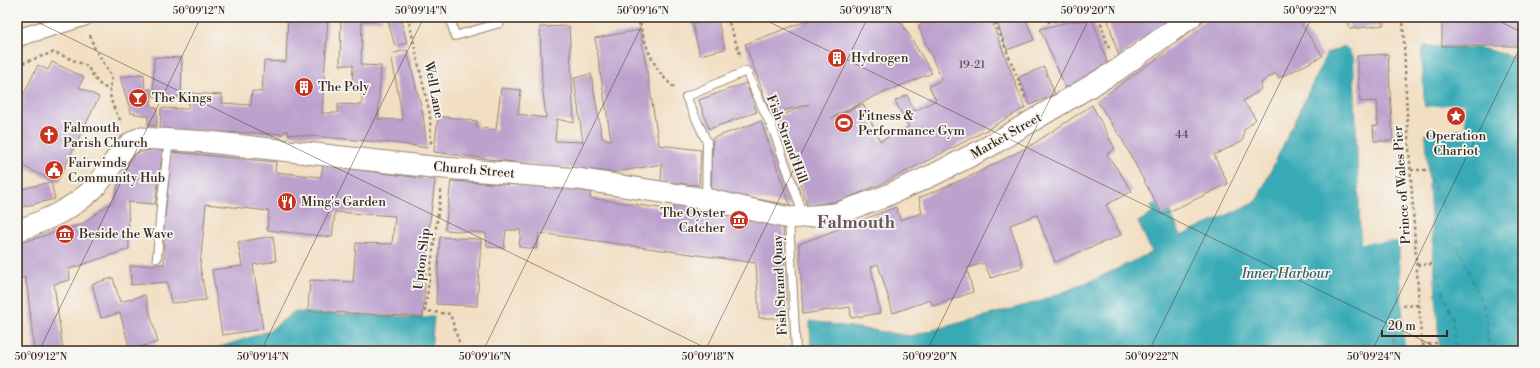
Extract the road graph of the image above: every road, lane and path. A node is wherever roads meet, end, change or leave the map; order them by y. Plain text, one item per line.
1 (85, 17) edge
2 (408, 17) edge
3 (450, 17) edge
4 (501, 17) edge
5 (637, 17) edge
6 (727, 17) edge
7 (993, 17) edge
8 (1045, 17) edge
9 (1088, 17) edge
10 (1099, 17) edge
11 (1191, 17) edge
12 (1403, 17) edge
13 (17, 38) edge
14 (94, 47) dead end
15 (17, 65) edge
16 (746, 71) junction
17 (1116, 71) junction
18 (109, 90) junction
19 (686, 97) junction
20 (112, 106) dead end
21 (1034, 120) junction
22 (169, 140) junction
23 (432, 167) junction
24 (1411, 170) junction
25 (1427, 170) dead end
26 (706, 199) junction
27 (438, 210) dead end
28 (796, 218) junction
29 (17, 231) edge
30 (157, 258) dead end
31 (1434, 264) dead end
32 (1417, 265) junction
33 (1419, 305) junction
34 (1403, 306) dead end
35 (459, 342) dead end
36 (1438, 343) dead end
37 (1422, 345) junction
38 (796, 351) edge
39 (1422, 351) edge

1 - 13 street
2 - 23 path, Well Lane
3 - 4 lane
5 - 19 path
6 - 16 path
7 - 21 path
8 - 9 path
10 - 17 path
11 - 17 street, Market Street
12 - 24 path, Prince of Wales Pier
14 - 18 path
15 - 18 path
16 - 19 lane
16 - 28 lane, Fish Strand Hill
17 - 21 street, Market Street
18 - 20 path
19 - 26 lane
21 - 28 street, Market Street
22 - 23 street, Church Street
22 - 29 street, Church Street
22 - 30 lane
23 - 26 street, Church Street
24 - 25 path
24 - 32 path, Prince of Wales Pier
26 - 28 street, Church Street
27 - 35 path, Upton Slip
28 - 38 lane, Fish Strand Quay
31 - 32 path
32 - 33 path, Prince of Wales Pier
33 - 34 path
33 - 37 path, Prince of Wales Pier
36 - 37 path
37 - 39 path, Prince of Wales Pier

